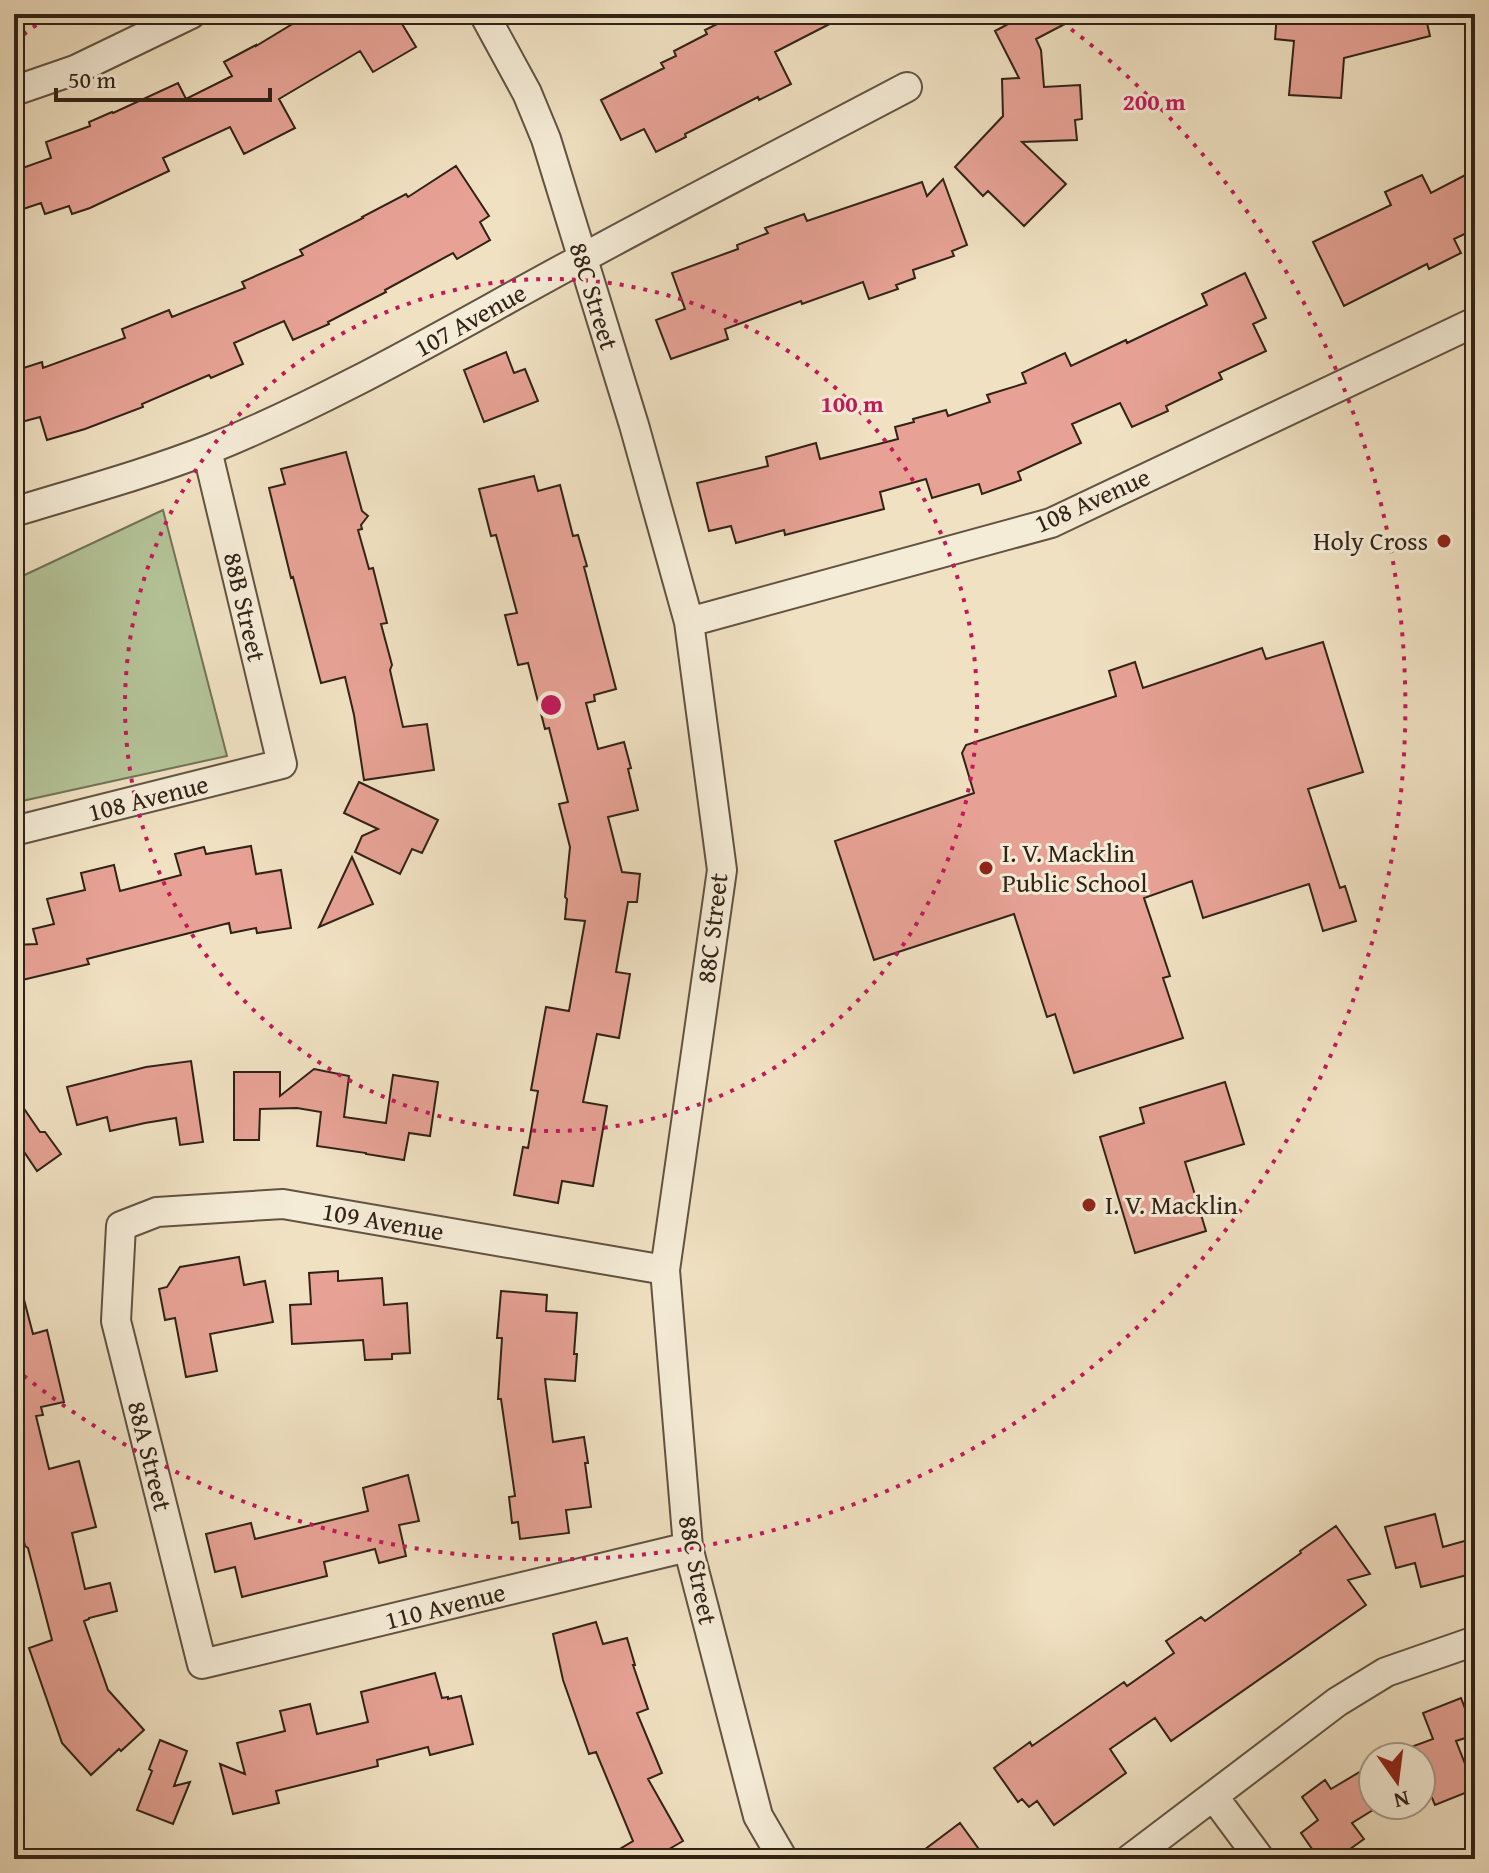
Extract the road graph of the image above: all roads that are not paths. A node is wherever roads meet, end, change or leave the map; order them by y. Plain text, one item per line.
1 (191, 14) edge
2 (484, 14) edge
3 (907, 87) dead end
4 (14, 91) edge
5 (582, 258) junction
6 (1475, 322) edge
7 (207, 450) junction
8 (14, 512) edge
9 (689, 622) junction
10 (282, 764) joint
11 (14, 831) edge
12 (120, 1247) joint
13 (665, 1270) junction
14 (688, 1547) junction
15 (1475, 1641) edge
16 (202, 1664) joint
17 (1214, 1797) junction
18 (783, 1859) edge
19 (1130, 1859) edge
20 (1260, 1859) edge

1 - 4 street
2 - 5 street, 88C Street
3 - 5 street, 107 Avenue
5 - 7 street, 107 Avenue
5 - 9 street, 88C Street
6 - 9 street, 108 Avenue
7 - 8 street, 107 Avenue
7 - 10 street, 88B Street
9 - 13 street, 88C Street
10 - 11 street, 108 Avenue
12 - 13 street, 109 Avenue
12 - 16 street, 88A Street
13 - 14 street, 88C Street
14 - 16 street, 110 Avenue
14 - 18 street, 88C Street
15 - 17 street
17 - 19 street
17 - 20 street

